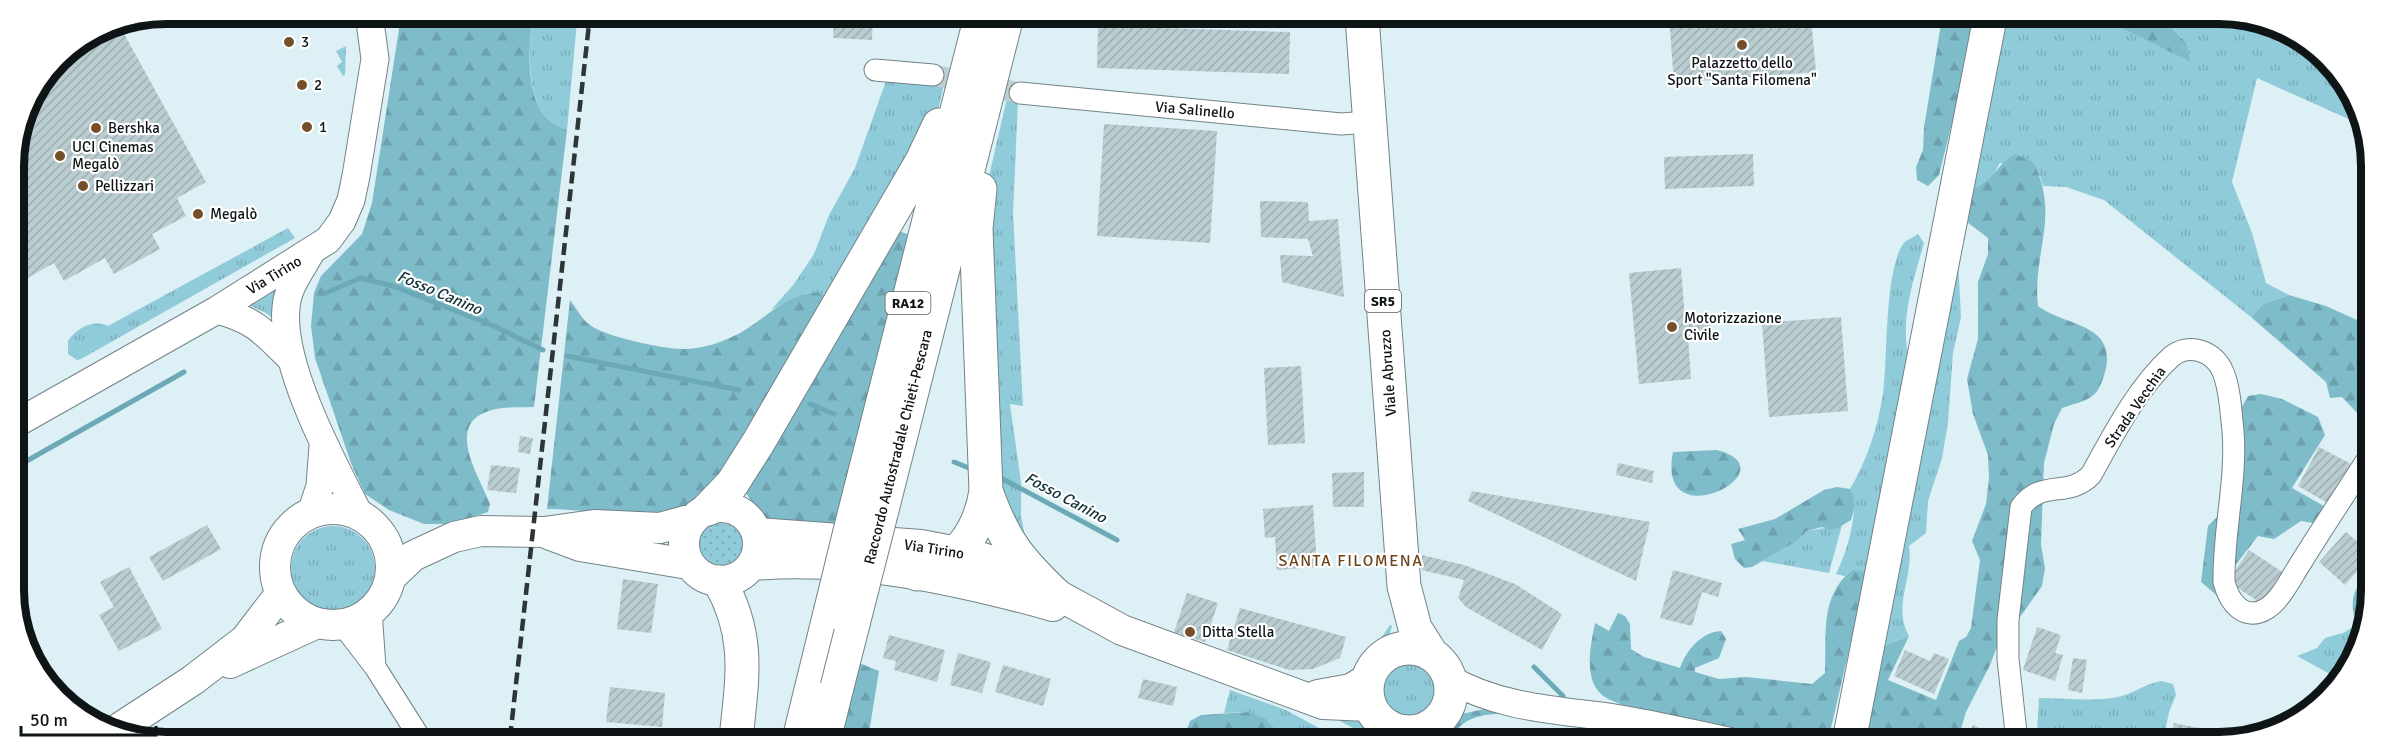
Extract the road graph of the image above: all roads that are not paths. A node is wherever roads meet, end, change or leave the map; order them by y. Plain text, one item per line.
1 (370, 24) edge
2 (979, 24) edge
3 (1005, 24) edge
4 (1363, 24) edge
5 (1989, 24) edge
6 (875, 70) dead end
7 (933, 75) tunnel mouth
8 (962, 92) junction
9 (1020, 93) tunnel mouth
10 (1369, 122) junction
11 (977, 136) junction
12 (311, 252) junction
13 (217, 310) junction
14 (292, 360) junction
15 (24, 419) edge
16 (323, 444) junction
17 (2361, 469) edge
18 (986, 491) junction
19 (311, 513) junction
20 (359, 514) junction
21 (700, 514) junction
22 (868, 514) junction
23 (544, 532) junction
24 (756, 532) junction
25 (381, 533) junction
26 (454, 537) junction
27 (958, 552) junction
28 (688, 564) junction
29 (753, 565) junction
30 (917, 574) junction
31 (390, 578) junction
32 (720, 582) junction
33 (1404, 586) junction
34 (281, 593) junction
35 (1058, 597) junction
36 (371, 611) junction
37 (1096, 618) junction
38 (330, 623) junction
39 (1391, 652) junction
40 (375, 668) junction
41 (1444, 678) junction
42 (193, 680) junction
43 (1370, 692) junction
44 (124, 725) edge
45 (416, 732) edge
46 (737, 732) edge
47 (801, 732) edge
48 (826, 732) edge
49 (1407, 732) edge
50 (1415, 732) edge
51 (1685, 732) edge
52 (1851, 732) edge
53 (2016, 732) edge

1 - 12 street, Via Tirino
2 - 8 main road, Raccordo Autostradale Chieti-Pescara / RA12
3 - 11 main road, Raccordo Autostradale Chieti-Pescara / RA12
4 - 10 main road, Viale Abruzzo / SR5
5 - 52 main road
6 - 7 street
8 - 21 main road
8 - 22 main road, Raccordo Autostradale Chieti-Pescara / RA12
9 - 10 street, Via Salinello
10 - 33 main road, Viale Abruzzo / SR5
11 - 18 main road
11 - 22 main road, Raccordo Autostradale Chieti-Pescara / RA12
12 - 13 street, Via Tirino
12 - 14 street
13 - 14 street
13 - 15 street, Via Tirino
14 - 16 street
16 - 19 street
16 - 20 street
17 - 53 street, Strada Vecchia
18 - 27 main road
18 - 35 main road
19 - 20 main road
19 - 34 main road
20 - 25 main road
21 - 23 main road
21 - 24 main road
21 - 28 main road
22 - 47 main road, Raccordo Autostradale Chieti-Pescara / RA12, bridge
22 - 48 main road, Raccordo Autostradale Chieti-Pescara / RA12, bridge
23 - 26 main road
23 - 28 main road
24 - 27 main road, Via Tirino
24 - 29 main road
25 - 26 main road
25 - 31 main road
26 - 31 main road
27 - 30 main road
27 - 35 main road, Via Tirino
28 - 32 main road
29 - 30 main road, Via Tirino
29 - 32 main road
30 - 37 main road, Via Tirino
31 - 36 main road
32 - 46 main road
33 - 39 main road, Viale Abruzzo / SR5
33 - 41 main road, Viale Abruzzo / SR5
34 - 38 main road
34 - 42 main road
35 - 37 main road, Via Tirino
36 - 38 main road
36 - 40 street
37 - 43 main road, Via Tirino
38 - 40 street
38 - 42 main road
39 - 41 main road
39 - 43 main road, SR5
40 - 45 street
41 - 50 main road
41 - 51 street
42 - 44 main road
43 - 49 main road

